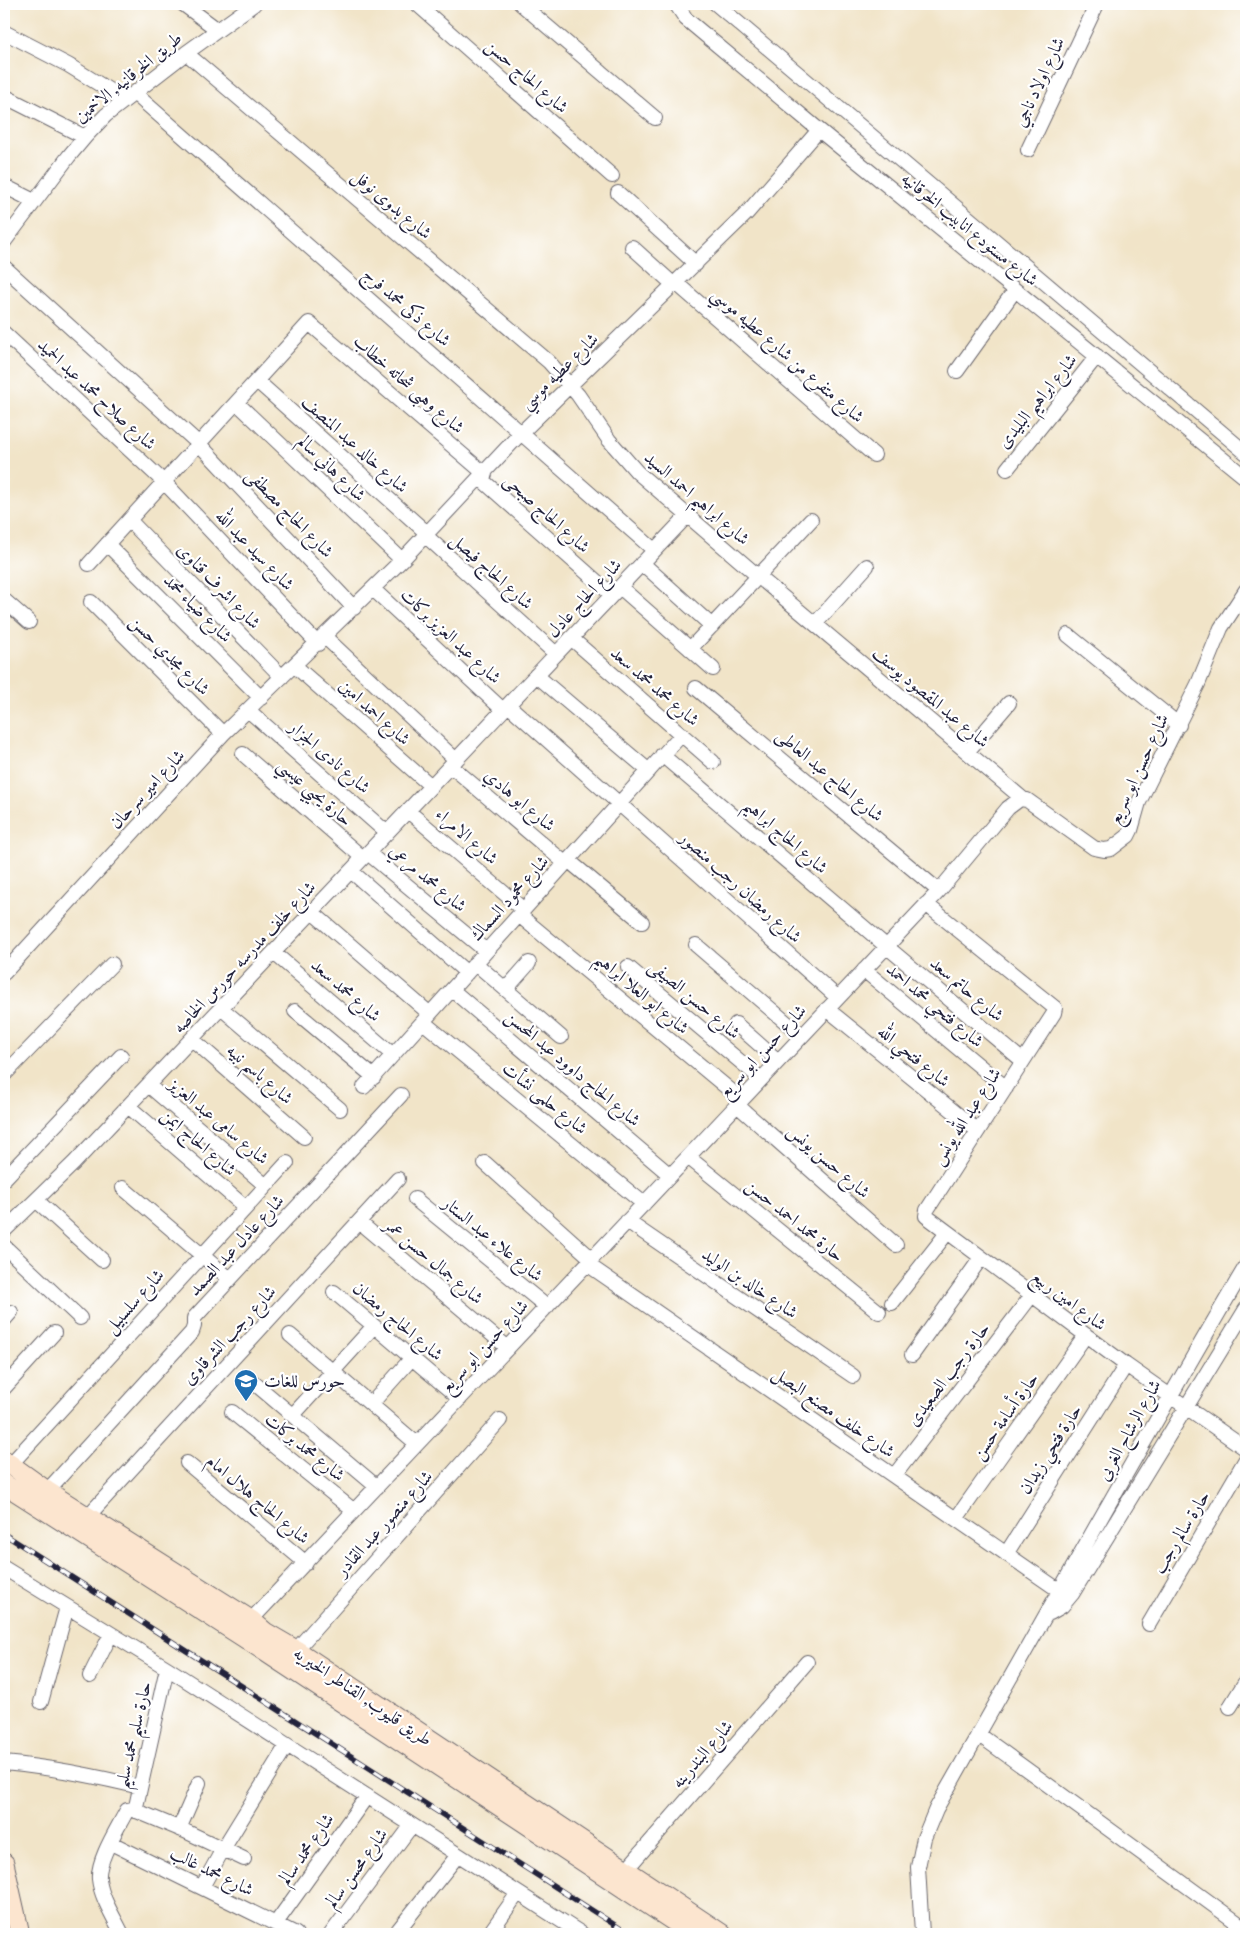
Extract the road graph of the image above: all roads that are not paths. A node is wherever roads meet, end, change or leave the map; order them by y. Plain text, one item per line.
1 (183, 4) edge
2 (254, 4) edge
3 (417, 4) edge
4 (521, 4) edge
5 (676, 4) edge
6 (716, 4) edge
7 (1097, 4) edge
8 (218, 30) junction
9 (4, 32) edge
10 (186, 54) junction
11 (4, 96) edge
12 (130, 96) junction
13 (655, 118) dead end
14 (819, 130) junction
15 (85, 136) junction
16 (1028, 150) dead end
17 (612, 176) dead end
18 (4, 186) edge
19 (618, 193) dead end
20 (34, 201) junction
21 (4, 242) edge
22 (632, 247) dead end
23 (696, 264) junction
24 (4, 267) edge
25 (675, 284) junction
26 (1015, 290) junction
27 (4, 333) edge
28 (1097, 356) junction
29 (957, 371) dead end
30 (257, 381) junction
31 (571, 386) junction
32 (237, 402) junction
33 (521, 433) junction
34 (199, 444) junction
35 (1246, 453) edge
36 (874, 456) dead end
37 (1007, 469) dead end
38 (483, 476) junction
39 (1246, 478) edge
40 (164, 482) junction
41 (687, 516) junction
42 (129, 520) junction
43 (811, 520) dead end
44 (427, 535) junction
45 (107, 544) junction
46 (654, 550) junction
47 (402, 560) junction
48 (642, 563) junction
49 (89, 564) dead end
50 (867, 566) dead end
51 (759, 578) junction
52 (374, 589) junction
53 (1246, 590) edge
54 (616, 591) junction
55 (4, 600) edge
56 (91, 602) dead end
57 (354, 608) junction
58 (29, 622) dead end
59 (814, 624) junction
60 (712, 626) junction
61 (1068, 635) dead end
62 (572, 638) junction
63 (321, 640) junction
64 (690, 649) junction
65 (556, 654) junction
66 (295, 666) junction
67 (713, 669) dead end
68 (536, 675) junction
69 (282, 677) junction
70 (696, 688) dead end
71 (261, 698) junction
72 (1009, 703) dead end
73 (506, 708) junction
74 (248, 710) junction
75 (1179, 725) junction
76 (223, 734) junction
77 (682, 734) junction
78 (967, 752) junction
79 (243, 754) dead end
80 (662, 755) junction
81 (713, 762) dead end
82 (453, 763) junction
83 (649, 770) junction
84 (431, 786) junction
85 (1023, 799) junction
86 (619, 804) junction
87 (408, 811) junction
88 (388, 833) junction
89 (366, 855) junction
90 (567, 861) junction
91 (351, 871) junction
92 (939, 891) junction
93 (926, 904) junction
94 (312, 912) junction
95 (521, 912) junction
96 (642, 922) dead end
97 (696, 945) dead end
98 (886, 946) junction
99 (486, 951) junction
100 (274, 953) junction
101 (529, 963) dead end
102 (112, 964) dead end
103 (628, 967) dead end
104 (471, 968) junction
105 (864, 970) junction
106 (4, 973) edge
107 (506, 989) junction
108 (452, 990) junction
109 (838, 998) junction
110 (221, 1008) junction
111 (827, 1010) junction
112 (295, 1011) dead end
113 (426, 1018) junction
114 (736, 1024) dead end
115 (802, 1036) junction
116 (561, 1037) dead end
117 (192, 1039) junction
118 (393, 1055) junction
119 (121, 1056) dead end
120 (778, 1061) junction
121 (1023, 1061) junction
122 (4, 1075) edge
123 (761, 1079) junction
124 (148, 1085) junction
125 (1006, 1088) junction
126 (401, 1095) dead end
127 (739, 1102) junction
128 (128, 1106) junction
129 (340, 1109) dead end
130 (978, 1131) junction
131 (304, 1137) dead end
132 (688, 1157) junction
133 (287, 1163) dead end
134 (484, 1163) dead end
135 (670, 1176) junction
136 (4, 1179) edge
137 (398, 1179) dead end
138 (265, 1185) junction
139 (123, 1188) dead end
140 (415, 1199) dead end
141 (36, 1200) junction
142 (644, 1204) junction
143 (246, 1207) junction
144 (359, 1222) junction
145 (627, 1222) junction
146 (4, 1230) edge
147 (947, 1233) junction
148 (896, 1245) dead end
149 (4, 1246) edge
150 (201, 1254) junction
151 (981, 1258) junction
152 (102, 1260) dead end
153 (590, 1261) junction
154 (1246, 1266) edge
155 (230, 1279) junction
156 (334, 1292) dead end
157 (1032, 1295) junction
158 (892, 1302) dead end
159 (547, 1307) junction
160 (1246, 1309) edge
161 (879, 1312) dead end
162 (80, 1318) dead end
163 (374, 1326) junction
164 (54, 1333) dead end
165 (290, 1335) dead end
166 (1086, 1336) junction
167 (1198, 1347) junction
168 (508, 1348) junction
169 (912, 1356) dead end
170 (412, 1358) junction
171 (1216, 1358) junction
172 (1126, 1365) junction
173 (333, 1372) junction
174 (853, 1376) dead end
175 (253, 1382) dead end
176 (4, 1388) edge
177 (1170, 1396) junction
178 (460, 1399) junction
179 (371, 1404) junction
180 (1186, 1407) junction
181 (232, 1412) dead end
182 (293, 1415) junction
183 (500, 1420) dead end
184 (418, 1444) junction
185 (1246, 1449) edge
186 (1246, 1459) edge
187 (7, 1462) edge
188 (186, 1463) dead end
189 (894, 1476) junction
190 (4, 1484) edge
191 (377, 1487) junction
192 (46, 1491) junction
193 (354, 1512) junction
194 (88, 1516) junction
195 (956, 1518) junction
196 (1006, 1554) junction
197 (306, 1563) junction
198 (4, 1568) edge
199 (1060, 1591) junction
200 (67, 1607) junction
201 (1048, 1614) junction
202 (251, 1620) junction
203 (1149, 1624) dead end
204 (111, 1634) junction
205 (296, 1650) junction
206 (807, 1662) dead end
207 (167, 1668) junction
208 (90, 1676) dead end
209 (1246, 1681) edge
210 (41, 1702) dead end
211 (1230, 1707) dead end
212 (978, 1734) junction
213 (288, 1745) junction
214 (4, 1763) edge
215 (199, 1783) dead end
216 (140, 1787) junction
217 (367, 1796) junction
218 (135, 1811) junction
219 (412, 1825) junction
220 (179, 1829) junction
221 (111, 1843) junction
222 (223, 1849) junction
223 (458, 1854) junction
224 (244, 1859) dead end
225 (4, 1863) edge
226 (625, 1871) junction
227 (202, 1887) junction
228 (518, 1893) junction
229 (276, 1923) junction
230 (1246, 1929) edge
231 (20, 1934) edge
232 (122, 1934) edge
233 (296, 1934) edge
234 (331, 1934) edge
235 (395, 1934) edge
236 (489, 1934) edge
237 (582, 1934) edge
238 (694, 1934) edge
239 (722, 1934) edge
240 (922, 1934) edge

1 - 8 street
2 - 8 street, طريق الخرقانيه, الاخمين
3 - 17 street, شارع الحاج حسن
4 - 13 street
5 - 14 street, شارع مستودع انابيب الخرقانيه
6 - 35 street, شارع مستودع انابيب الخرقانيه
7 - 16 street, شارع اولاد ناجي
8 - 10 street, طريق الخرقانيه, الاخمين
9 - 12 street, شارع ذكى محمد فرج
10 - 12 street, طريق الخرقانيه, الاخمين
10 - 31 street, شارع بدوى نوفل
11 - 15 street
12 - 15 street, طريق الخرقانيه, الاخمين
12 - 33 street, شارع ذكى محمد فرج
14 - 23 street, شارع عطيه موسي
14 - 26 street, شارع مستودع انابيب الخرقانيه
15 - 20 street, طريق الخرقانيه, الاخمين
18 - 20 street
19 - 23 street
20 - 21 street, طريق الخرقانيه, الاخمين
22 - 25 street, شارع متفرع من شارع عطيه موسي
23 - 25 street, شارع عطيه موسي
24 - 34 street, شارع الحاج مصطفى
25 - 31 street, شارع عطيه موسي
25 - 36 street, شارع متفرع من شارع عطيه موسي
26 - 28 street, شارع مستودع انابيب الخرقانيه
26 - 29 street
27 - 40 street, شارع صلاح محمد عبد الحميد
28 - 37 street, شارع ابراهيم البليدى
28 - 39 street, شارع مستودع انابيب الخرقانيه
30 - 32 street
30 - 38 street, شارع وهبى شحاته خطاب
30 - 44 street, شارع خالد عبد المنصف
31 - 33 street, شارع عطيه موسي
31 - 41 street, شارع ابراهيم احمد السيد
32 - 34 street
32 - 47 street, شارع هاني سالم
33 - 38 street, شارع عطيه موسي
33 - 46 street, شارع ذكى محمد فرج
34 - 40 street
34 - 57 street, شارع الحاج مصطفى
38 - 44 street, شارع عطيه موسي
38 - 54 street, شارع الحاج صبحى
40 - 42 street
40 - 63 street, شارع سيد عبد الله
41 - 46 street, شارع الحاج عادل
41 - 51 street, شارع ابراهيم احمد السيد
42 - 45 street
42 - 69 street, شارع اشرف قناوى
43 - 51 street
44 - 47 street, شارع عطيه موسي
44 - 65 street, شارع الحاج فيصل
45 - 49 street
45 - 71 street, شارع ضياء محمد
46 - 48 street, شارع الحاج عادل
47 - 52 street, شارع عطيه موسي
48 - 54 street, شارع الحاج عادل
48 - 60 street
50 - 59 street
51 - 59 street, شارع ابراهيم احمد السيد
51 - 60 street
52 - 57 street, شارع عطيه موسي
52 - 73 street, شارع عبد العزيز بركات
53 - 75 street, شارع حسن ابو سريع
54 - 62 street, شارع الحاج عادل
54 - 64 street, شارع الحاج صبحى
55 - 58 street
56 - 76 street, شارع مجدي حسن
57 - 63 street, شارع عطيه موسي
59 - 78 street, شارع عبد المقصود يوسف
60 - 64 street
61 - 75 street
62 - 65 street, شارع الحاج عادل
62 - 77 street, شارع محمد محمد سعد
63 - 66 street, شارع امير سرحان
63 - 82 street, شارع سيد عبد الله
64 - 67 street, شارع الحاج صبحى
65 - 68 street, شارع الحاج عادل
66 - 69 street, شارع امير سرحان
66 - 84 street, شارع احمد امين
68 - 73 street, شارع الحاج عادل
68 - 83 street
69 - 71 street, شارع امير سرحان
70 - 92 street, شارع الحاج عبد العاطى
71 - 74 street, شارع امير سرحان
72 - 78 street
73 - 82 street, شارع خلف مدرسه حورس الخاصه
73 - 86 street, شارع عبد العزيز بركات
74 - 76 street, شارع امير سرحان
74 - 88 street, شارع نادى الجزار
75 - 85 street, شارع حسن ابو سريع
76 - 106 street, شارع امير سرحان
77 - 80 street, شارع محمود السماك
77 - 81 street, شارع محمد محمد سعد
78 - 85 street, شارع عبد المقصود يوسف
79 - 89 street, حارة يحيي عيسي
80 - 83 street, شارع محمود السماك
80 - 98 street, شارع الحاج ابراهيم
82 - 84 street, شارع خلف مدرسه حورس الخاصه
82 - 90 street, شارع ابو هادي
83 - 86 street, شارع محمود السماك
84 - 87 street, شارع خلف مدرسه حورس الخاصه
85 - 92 street, شارع حسن ابو سريع
86 - 90 street, شارع محمود السماك
86 - 109 street, شارع رمضان رجب منصور
87 - 88 street, شارع خلف مدرسه حورس الخاصه
87 - 95 street, شارع الامراء
88 - 89 street, شارع خلف مدرسه حورس الخاصه
89 - 91 street, شارع خلف مدرسه حورس الخاصه
89 - 99 street, شارع محمد مرعي
90 - 95 street, شارع محمود السماك
90 - 96 street, شارع ابو هادي
91 - 94 street, شارع خلف مدرسه حورس الخاصه
91 - 104 street
92 - 93 street, شارع حسن ابو سريع
93 - 98 street, شارع حسن ابو سريع
93 - 121 street, شارع عبد الله يونس
94 - 100 street, شارع خلف مدرسه حورس الخاصه
94 - 113 street, شارع حلمى نشأت
95 - 99 street, شارع محمود السماك
95 - 127 street, شارع ابو العلا ابراهيم
97 - 115 street
98 - 105 street, شارع حسن ابو سريع
98 - 121 street, شارع حاتم سعد
99 - 104 street, شارع محمود السماك
100 - 110 street, شارع خلف مدرسه حورس الخاصه
100 - 118 street, شارع محمد سعد
101 - 107 street
102 - 122 street
103 - 123 street, شارع حسن الصيفى
104 - 107 street
104 - 108 street, شارع محمود السماك
105 - 109 street, شارع حسن ابو سريع
105 - 125 street, شارع فتحي محمد احمد
107 - 116 street
108 - 113 street, شارع محمود السماك
108 - 135 street, شارع الحاج داوود عبد المحسن
109 - 111 street, شارع حسن ابو سريع
110 - 117 street, شارع خلف مدرسه حورس الخاصه
110 - 129 street
111 - 115 street, شارع حسن ابو سريع
111 - 130 street, شارع فتحي الله
112 - 118 street, شارع محمود السماك
113 - 118 street, شارع محمود السماك
113 - 142 street, شارع حلمى نشأت
114 - 120 street
115 - 120 street, شارع حسن ابو سريع
117 - 124 street, شارع خلف مدرسه حورس الخاصه
117 - 131 street, شارع باسم نبيه
119 - 136 street
120 - 123 street, شارع حسن ابو سريع
121 - 125 street, شارع عبد الله يونس
123 - 127 street, شارع حسن ابو سريع
124 - 128 street, شارع خلف مدرسه حورس الخاصه
124 - 138 street, شارع سامى عبد العزيز
125 - 130 street, شارع عبد الله يونس
126 - 155 street, شارع عادل عبد الصمد
127 - 132 street, شارع حسن ابو سريع
127 - 148 street, شارع حسن يونس
128 - 141 street, شارع خلف مدرسه حورس الخاصه
128 - 143 street, شارع الحاج ايمن
130 - 147 street, شارع عبد الله يونس
132 - 135 street, شارع حسن ابو سريع
132 - 161 street, حارة محمد احمد حسن
133 - 138 street, شارع سلسبيل
134 - 153 street, شارع خلف مصنع البصل
135 - 142 street, شارع حسن ابو سريع
137 - 144 street, شارع رجب الشرقاوى
138 - 143 street, شارع سلسبيل
139 - 150 street
140 - 159 street, شارع علاء عبد الستار
141 - 146 street, شارع خلف مدرسه حورس الخاصه
141 - 152 street
142 - 145 street, شارع حسن ابو سريع
143 - 150 street, شارع سلسبيل
144 - 168 street, شارع جمال حسن عمر
144 - 194 street, شارع رجب الشرقاوى
145 - 153 street, شارع حسن ابو سريع
145 - 174 street, شارع خالد بن الوليد
147 - 151 street, شارع امين ربيع
147 - 158 street
149 - 162 street
150 - 155 street
150 - 187 street, شارع سلسبيل
151 - 157 street, شارع امين ربيع
151 - 169 street
153 - 159 street, شارع حسن ابو سريع
153 - 189 street, شارع خلف مصنع البصل
154 - 167 street, شارع الرشاح الغربى
155 - 192 street, شارع عادل عبد الصمد
156 - 163 street, شارع الحاج رمضان
157 - 166 street, شارع امين ربيع
157 - 189 street, حارة رجب الصعيدى
159 - 168 street, شارع حسن ابو سريع
160 - 171 street, شارع الرشاح الغربى
163 - 170 street, شارع الحاج رمضان
163 - 173 street
164 - 176 street
165 - 173 street
166 - 172 street, شارع امين ربيع
166 - 195 street, حارة أسامة حسن
167 - 171 street
167 - 177 street, شارع الرشاح الغربى
168 - 178 street, شارع حسن ابو سريع
170 - 178 street, شارع الحاج رمضان
170 - 179 street
171 - 180 street, شارع الرشاح الغربى
172 - 177 street, شارع امين ربيع
172 - 196 street, حارة فتحي زيدان
173 - 179 street
173 - 182 street
175 - 182 street
177 - 180 street, شارع امين ربيع
177 - 199 street, شارع الرشاح الغربى
178 - 184 street, شارع حسن ابو سريع
179 - 184 street
180 - 185 street, شارع امين ربيع
180 - 201 street, شارع الرشاح الغربى
181 - 193 street, شارع محمد بركات
182 - 191 street
183 - 205 street, شارع منصور عبد القادر
184 - 191 street, شارع حسن ابو سريع
186 - 203 street, حارة سالم رجب
187 - 192 main road, طريق قليوب, القناطر الخيريه
188 - 197 street, شارع الحاج هلال امام
189 - 195 street, شارع خلف مصنع البصل
190 - 238 main road, طريق قليوب, القناطر الخيريه
191 - 193 street, شارع حسن ابو سريع
192 - 194 main road, طريق قليوب, القناطر الخيريه
193 - 197 street, شارع حسن ابو سريع
194 - 202 main road, طريق قليوب, القناطر الخيريه
195 - 196 street, شارع خلف مصنع البصل
196 - 199 street, شارع خلف مصنع البصل
197 - 202 street, شارع حسن ابو سريع
198 - 200 street
199 - 201 street, شارع الرشاح الغربى
200 - 204 street
200 - 210 street
201 - 212 street, شارع الرشاح الغربى
202 - 205 main road, طريق قليوب, القناطر الخيريه
204 - 207 street
204 - 208 street
205 - 226 main road, طريق قليوب, القناطر الخيريه
206 - 226 street, شارع البندرينه
207 - 213 street
207 - 216 street, حارة سليم محمد سليم
209 - 211 street
212 - 230 street
212 - 240 street, شارع الرشاح الغربى
213 - 217 street
213 - 222 street
214 - 216 street
215 - 220 street
216 - 218 street, حارة سليم محمد سليم
217 - 219 street
217 - 229 street, شارع محمد سالم
218 - 220 street
218 - 221 street
219 - 223 street
219 - 234 street, شارع محسن سالم
220 - 222 street
221 - 227 street, شارع محمد غالب
221 - 232 street
222 - 224 street
222 - 227 street
223 - 228 street
223 - 235 street
225 - 231 main road
226 - 239 main road, طريق قليوب, القناطر الخيريه
227 - 229 street, شارع محمد غالب
228 - 236 street
228 - 237 street
229 - 233 street, شارع محمد غالب

